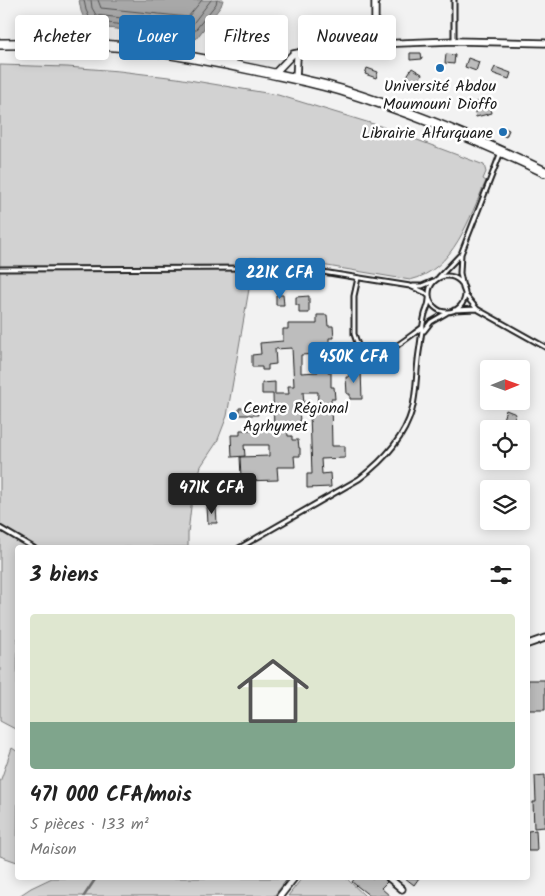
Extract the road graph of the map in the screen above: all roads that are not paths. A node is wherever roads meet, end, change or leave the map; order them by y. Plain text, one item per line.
1 (374, 0) edge
2 (454, 0) edge
3 (374, 15) edge
4 (454, 41) junction
5 (396, 43) edge
6 (545, 43) edge
7 (0, 44) edge
8 (298, 53) edge
9 (298, 56) edge
10 (274, 74) junction
11 (296, 78) junction
12 (501, 151) junction
13 (545, 172) edge
14 (461, 254) junction
15 (0, 269) edge
16 (358, 278) junction
17 (435, 280) junction
18 (410, 286) junction
19 (463, 288) junction
20 (429, 297) junction
21 (476, 309) junction
22 (452, 310) junction
23 (423, 329) junction
24 (545, 347) edge
25 (360, 351) junction
26 (352, 358) junction
27 (329, 359) dead end
28 (366, 359) junction
29 (0, 528) edge
30 (29, 545) edge
31 (244, 545) edge
32 (545, 638) edge
33 (530, 643) edge
34 (292, 880) edge
35 (391, 880) edge
36 (402, 889) dead end
37 (280, 896) edge

1 - 3 street
2 - 4 lane
4 - 5 street
4 - 6 street
7 - 10 main road
8 - 10 street
9 - 11 street
10 - 11 main road
11 - 12 main road
12 - 13 main road
12 - 14 lane
14 - 17 lane
14 - 19 lane
15 - 16 lane
16 - 18 lane
16 - 25 lane
17 - 18 lane
17 - 19 lane
17 - 20 lane
18 - 20 lane
19 - 21 lane
19 - 22 lane
20 - 22 lane
20 - 23 lane
21 - 22 lane
21 - 24 lane
22 - 23 lane
23 - 28 lane
23 - 31 lane
25 - 26 lane
25 - 28 lane
26 - 27 lane
26 - 28 lane
29 - 30 lane
32 - 33 street
34 - 37 street
35 - 36 street

